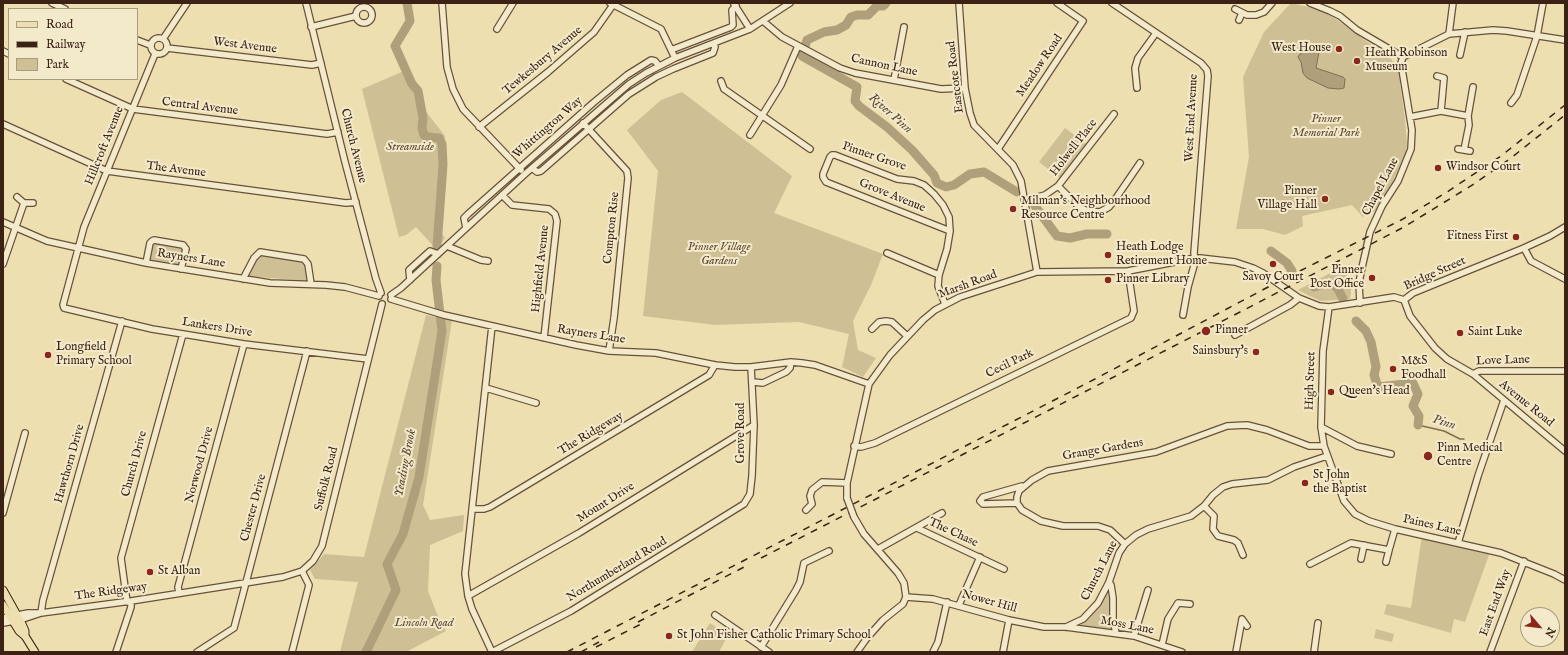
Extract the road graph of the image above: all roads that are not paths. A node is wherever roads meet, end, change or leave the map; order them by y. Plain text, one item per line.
1 (52, 3) edge
2 (187, 3) edge
3 (306, 3) edge
4 (442, 3) edge
5 (513, 3) edge
6 (790, 3) edge
7 (959, 3) edge
8 (1056, 3) edge
9 (1112, 3) edge
10 (1272, 3) edge
11 (1310, 3) edge
12 (1453, 3) edge
13 (1543, 3) edge
14 (612, 4) edge
15 (734, 4) edge
16 (63, 8) edge
17 (1235, 10) dead end
18 (1242, 13) junction
19 (356, 16) dead end
20 (1239, 20) dead end
21 (763, 21) junction
22 (312, 27) junction
23 (904, 27) dead end
24 (496, 29) dead end
25 (750, 29) junction
26 (1465, 32) junction
27 (1156, 33) junction
28 (1449, 34) junction
29 (1537, 36) junction
30 (163, 39) junction
31 (138, 40) edge
32 (1565, 40) edge
33 (714, 43) junction
34 (150, 45) junction
35 (800, 47) junction
36 (167, 48) junction
37 (672, 50) junction
38 (155, 54) junction
39 (1460, 55) dead end
40 (1403, 57) junction
41 (675, 58) junction
42 (321, 63) junction
43 (658, 66) junction
44 (1437, 76) dead end
45 (68, 80) edge
46 (894, 80) junction
47 (720, 81) dead end
48 (1473, 87) dead end
49 (965, 88) junction
50 (1137, 88) dead end
51 (1511, 103) dead end
52 (133, 109) junction
53 (1441, 111) junction
54 (762, 114) junction
55 (1114, 114) dead end
56 (1468, 116) junction
57 (1410, 117) junction
58 (583, 123) junction
59 (3, 124) edge
60 (479, 127) junction
61 (589, 129) junction
62 (338, 132) junction
63 (750, 135) dead end
64 (810, 149) dead end
65 (998, 149) junction
66 (1464, 150) dead end
67 (1139, 163) dead end
68 (519, 168) junction
69 (532, 168) junction
70 (107, 171) junction
71 (525, 174) junction
72 (826, 182) joint
73 (1058, 186) junction
74 (502, 195) junction
75 (17, 197) dead end
76 (1026, 200) junction
77 (356, 202) junction
78 (24, 203) junction
79 (32, 203) dead end
80 (3, 222) edge
81 (14, 227) junction
82 (1565, 227) edge
83 (466, 228) junction
84 (950, 231) junction
85 (447, 246) junction
86 (79, 248) junction
87 (1524, 248) junction
88 (886, 253) dead end
89 (1195, 258) junction
90 (488, 260) dead end
91 (146, 263) junction
92 (3, 264) edge
93 (181, 269) junction
94 (1128, 271) junction
95 (1037, 272) junction
96 (939, 275) junction
97 (243, 279) junction
98 (1565, 279) edge
99 (311, 284) junction
100 (378, 285) junction
101 (400, 289) junction
102 (370, 293) junction
103 (380, 295) junction
104 (391, 297) junction
105 (1299, 298) junction
106 (1404, 300) junction
107 (404, 303) junction
108 (1360, 303) junction
109 (382, 304) junction
110 (945, 304) junction
111 (1329, 307) junction
112 (64, 308) joint
113 (1183, 316) dead end
114 (122, 321) junction
115 (492, 326) junction
116 (872, 329) dead end
117 (183, 334) junction
118 (1235, 335) dead end
119 (907, 336) junction
120 (544, 338) junction
121 (244, 344) junction
122 (307, 351) junction
123 (609, 351) junction
124 (368, 359) junction
125 (791, 362) junction
126 (715, 365) junction
127 (751, 367) junction
128 (1565, 371) edge
129 (1473, 374) junction
130 (753, 382) junction
131 (869, 384) junction
132 (486, 388) junction
133 (1504, 400) junction
134 (536, 403) dead end
135 (754, 425) junction
136 (1322, 427) junction
137 (25, 433) dead end
138 (854, 446) junction
139 (1324, 446) junction
140 (1565, 451) edge
141 (1391, 454) dead end
142 (1327, 456) junction
143 (847, 483) junction
144 (1024, 486) junction
145 (748, 499) joint
146 (1017, 502) junction
147 (1204, 506) junction
148 (472, 509) junction
149 (806, 510) dead end
150 (3, 513) edge
151 (942, 513) dead end
152 (917, 528) junction
153 (1395, 529) junction
154 (1458, 543) junction
155 (1125, 544) junction
156 (1364, 545) junction
157 (878, 549) junction
158 (1389, 550) junction
159 (829, 551) dead end
160 (1243, 554) dead end
161 (980, 557) junction
162 (1361, 559) dead end
163 (1524, 561) junction
164 (1386, 562) dead end
165 (1310, 564) dead end
166 (1004, 569) dead end
167 (302, 571) junction
168 (1565, 580) edge
169 (245, 582) junction
170 (1109, 582) junction
171 (3, 590) edge
172 (1148, 590) dead end
173 (179, 593) junction
174 (468, 596) junction
175 (906, 597) junction
176 (129, 601) junction
177 (947, 602) junction
178 (1190, 604) dead end
179 (3, 605) edge
180 (959, 605) junction
181 (41, 613) junction
182 (715, 615) dead end
183 (13, 618) edge
184 (1010, 620) junction
185 (3, 623) edge
186 (1318, 623) dead end
187 (1247, 626) dead end
188 (1066, 627) junction
189 (1116, 633) junction
190 (1134, 636) junction
191 (1162, 644) junction
192 (761, 647) junction
193 (1172, 650) edge
194 (35, 652) edge
195 (116, 652) edge
196 (198, 652) edge
197 (292, 652) edge
198 (492, 652) edge
199 (768, 652) edge
200 (857, 652) edge
201 (933, 652) edge
202 (1003, 652) edge
203 (1182, 652) edge
204 (1236, 652) edge
205 (1314, 652) edge
206 (1490, 652) edge

1 - 16 street
2 - 30 street
3 - 22 street, Church Avenue
4 - 60 street
5 - 24 street
6 - 21 street, Whittington Way
7 - 49 street, Eastcote Road
8 - 65 street, Meadow Road
9 - 27 street, West End Avenue
10 - 18 street
11 - 40 street
12 - 28 street
13 - 29 street
14 - 37 street
14 - 60 street, Tewkesbury Avenue
15 - 25 street
15 - 37 street
17 - 18 street
18 - 20 street
19 - 22 street
21 - 25 street, Whittington Way
21 - 35 street, Cannon Lane
22 - 42 street, Church Avenue
23 - 46 street
25 - 33 street, Whittington Way
26 - 28 street
26 - 29 street
26 - 39 street
27 - 50 street
27 - 89 street, West End Avenue
28 - 40 street
29 - 32 street
29 - 51 street
30 - 34 street
30 - 36 street
31 - 34 street
33 - 41 street, Whittington Way
33 - 61 street, Whittington Way
34 - 38 street
35 - 46 street, Cannon Lane
35 - 54 street
36 - 38 street
36 - 42 street, West Avenue
37 - 41 street
38 - 52 street, Hillcroft Avenue
40 - 57 street, Chapel Lane
41 - 43 street, Whittington Way
42 - 62 street, Church Avenue
43 - 58 street, Whittington Way
43 - 68 street, Whittington Way
44 - 53 street
45 - 52 street, Central Avenue
46 - 49 street, Cannon Lane
47 - 54 street
48 - 56 street
49 - 65 street, Eastcote Road
52 - 62 street, Central Avenue
52 - 70 street, Hillcroft Avenue
53 - 56 street
53 - 57 street
54 - 63 street
54 - 64 street
55 - 73 street, Holwell Place
56 - 66 street
57 - 108 street, Chapel Lane
58 - 61 street, Compton Rise
58 - 69 street, Whittington Way
59 - 70 street, The Avenue
60 - 68 street
61 - 69 street, Whittington Way
61 - 123 street, Compton Rise
62 - 77 street, Church Avenue
65 - 76 street, Eastcote Road
67 - 73 street
68 - 71 street
68 - 83 street, Whittington Way
69 - 71 street, Whittington Way
70 - 77 street, The Avenue
70 - 86 street, Hillcroft Avenue
71 - 74 street, Whittington Way
72 - 84 street, Grove Avenue
72 - 84 street, Pinner Grove
73 - 76 street, Holwell Place
74 - 83 street, Whittington Way
74 - 120 street, Highfield Avenue
75 - 78 street
76 - 95 street, Eastcote Road
77 - 100 street, Church Avenue
78 - 79 street
78 - 81 street
80 - 81 street, Rayners Lane
81 - 86 street, Rayners Lane
81 - 92 street
82 - 87 street, Bridge Street
83 - 85 street, Whittington Way
84 - 96 street, Pinner Grove
85 - 90 street
85 - 101 street, Whittington Way
86 - 91 street, Rayners Lane
86 - 112 street, Hillcroft Avenue
87 - 98 street
87 - 106 street, Bridge Street
88 - 96 street
89 - 94 street, Marsh Road
89 - 105 street, Marsh Road
89 - 113 street
91 - 93 street, Rayners Lane
91 - 93 street
93 - 97 street, Rayners Lane
94 - 95 street, Marsh Road
94 - 138 street, Cecil Park
95 - 110 street, Marsh Road
96 - 110 street, Pinner Grove
97 - 99 street, Rayners Lane
97 - 99 street
99 - 102 street, Rayners Lane
100 - 102 street
100 - 103 street, Church Avenue
101 - 104 street, Whittington Way
101 - 107 street
102 - 103 street, Rayners Lane
103 - 104 street, Rayners Lane
103 - 109 street
104 - 107 street, Rayners Lane
104 - 109 street
105 - 111 street, Marsh Road
105 - 118 street
106 - 108 street, Bridge Street
106 - 129 street, Love Lane
107 - 115 street, Rayners Lane
108 - 111 street, Bridge Street
109 - 124 street, Suffolk Road
110 - 119 street, Marsh Road
111 - 136 street, High Street
112 - 114 street, Lankers Drive
114 - 117 street, Lankers Drive
114 - 181 street, Hawthorn Drive
115 - 120 street, Rayners Lane
115 - 132 street
116 - 119 street
117 - 121 street, Lankers Drive
117 - 176 street, Church Drive
119 - 131 street, Marsh Road
120 - 123 street, Rayners Lane
121 - 122 street, Lankers Drive
121 - 173 street, Norwood Drive
122 - 124 street, Lankers Drive
122 - 169 street, Chester Drive
123 - 126 street, Rayners Lane
124 - 167 street, Suffolk Road
125 - 127 street, Rayners Lane
125 - 130 street
125 - 131 street, Rayners Lane
126 - 127 street, Rayners Lane
126 - 148 street, The Ridgeway
127 - 130 street, Grove Road
128 - 129 street, Love Lane
129 - 133 street, Avenue Road
130 - 135 street, Grove Road
131 - 138 street, Marsh Road
132 - 134 street
132 - 148 street
133 - 140 street, Avenue Road
133 - 154 street
135 - 145 street, Grove Road
135 - 174 street, Mount Drive
136 - 139 street, High Street
136 - 141 street
137 - 150 street
138 - 143 street, Marsh Road
139 - 142 street, High Street
139 - 144 street, Grange Gardens
142 - 147 street, Church Lane
142 - 153 street, Paines Lane
143 - 149 street
143 - 157 street, Marsh Road, bridge
144 - 146 street
144 - 146 street, Grange Gardens
145 - 198 street, Northumberland Road
146 - 155 street
147 - 155 street, Church Lane
147 - 160 street
148 - 174 street
151 - 152 street, The Chase
152 - 157 street, The Chase
152 - 161 street, The Chase
153 - 154 street, Paines Lane
153 - 158 street
154 - 163 street, Paines Lane
155 - 170 street, Church Lane
156 - 158 street
156 - 162 street
156 - 165 street
157 - 175 street, Marsh Road
158 - 164 street
159 - 192 street
161 - 166 street, The Chase
161 - 180 street, The Chase
163 - 168 street, Paines Lane
163 - 206 street, East End Way
167 - 169 street, The Ridgeway
167 - 197 street
169 - 173 street, The Ridgeway
169 - 196 street, Chester Drive
170 - 188 street, Church Lane
170 - 189 street
171 - 183 main road
172 - 190 street
173 - 176 street, The Ridgeway
174 - 198 street
175 - 177 street, Nower Hill
175 - 200 street
176 - 181 street, The Ridgeway
176 - 195 street, Church Drive
177 - 180 street, Nower Hill
177 - 201 street
178 - 191 street
179 - 183 main road
180 - 184 street, Nower Hill
181 - 183 street, The Ridgeway
182 - 192 street
183 - 185 street, The Ridgeway
183 - 194 main road
184 - 188 street, Nower Hill
184 - 202 street
186 - 205 street
187 - 204 street
188 - 189 street, Moss Lane
189 - 190 street, Moss Lane
190 - 191 street, Moss Lane
191 - 193 street, Moss Lane
192 - 199 street
193 - 203 street, Moss Lane

